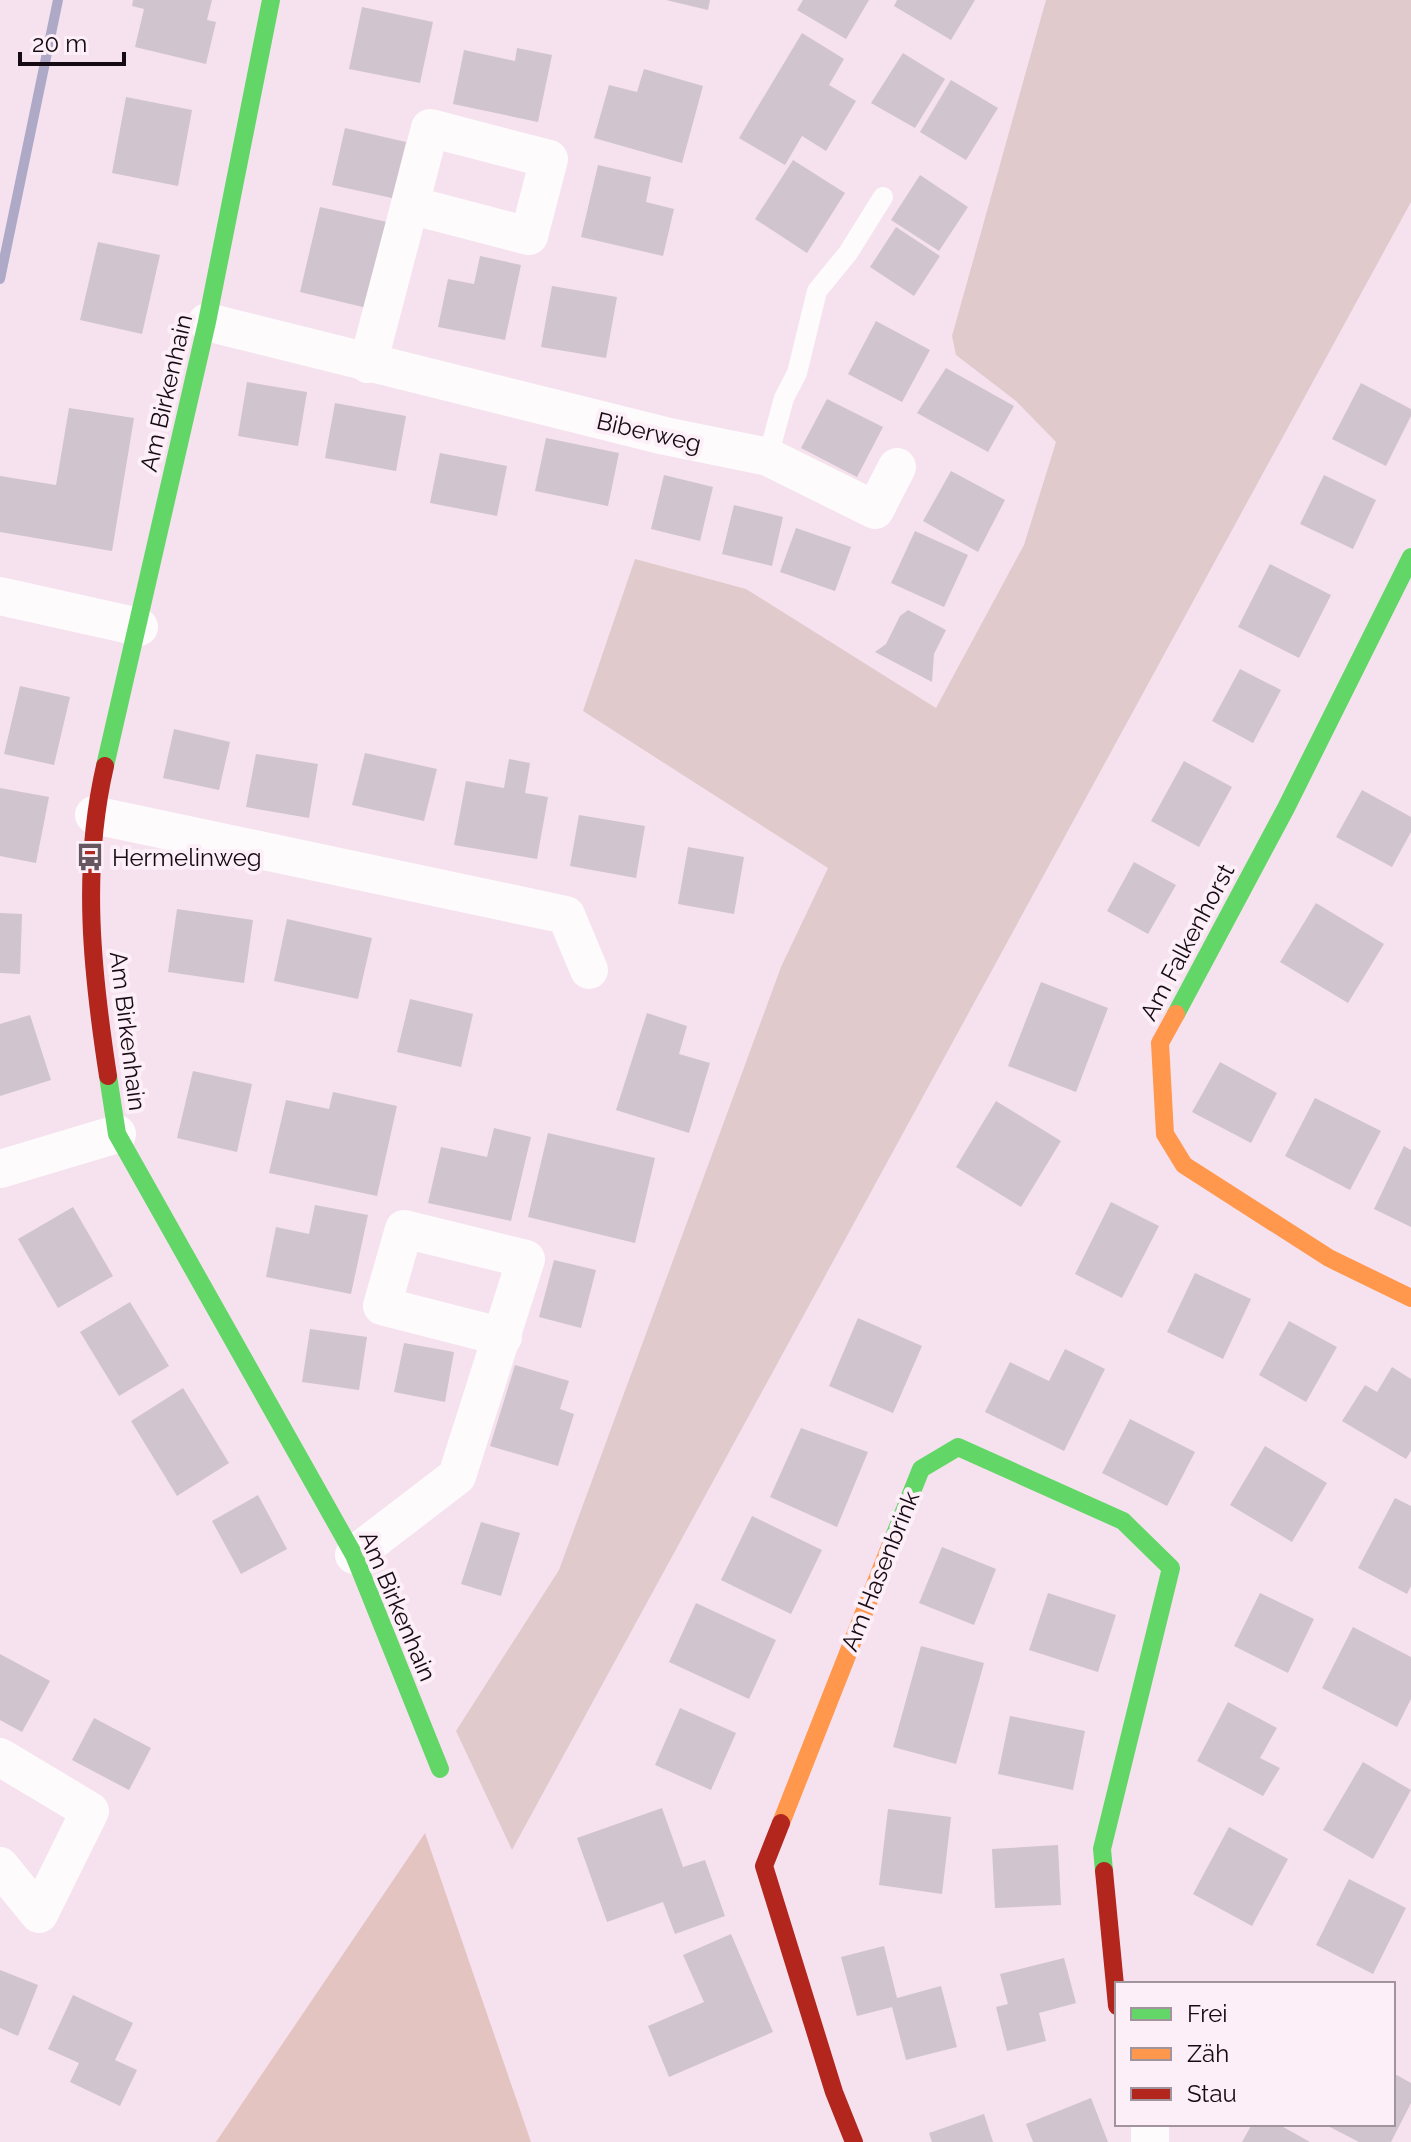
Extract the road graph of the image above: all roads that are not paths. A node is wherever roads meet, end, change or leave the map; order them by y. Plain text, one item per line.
1 (271, 0) edge
2 (883, 197) dead end
3 (410, 205) dead end
4 (207, 322) junction
5 (368, 364) junction
6 (768, 457) junction
7 (897, 467) dead end
8 (1411, 557) edge
9 (0, 596) edge
10 (139, 627) junction
11 (94, 815) junction
12 (589, 970) dead end
13 (117, 1134) junction
14 (0, 1169) edge
15 (1411, 1298) edge
16 (503, 1337) dead end
17 (354, 1555) junction
18 (2, 1762) edge
19 (440, 1769) dead end
20 (0, 1866) edge
21 (1115, 1985) edge
22 (854, 2142) edge

1 - 4 street, Am Birkenhain
2 - 6 lane
3 - 5 street
4 - 5 street, Biberweg
4 - 10 street, Am Birkenhain
5 - 6 street, Biberweg
6 - 7 street, Biberweg
8 - 15 street, Am Falkenhorst
9 - 10 street
10 - 11 street, Am Birkenhain
11 - 12 street
11 - 13 street, Am Birkenhain
13 - 14 street
13 - 17 street, Am Birkenhain
16 - 17 street
17 - 19 street, Am Birkenhain
18 - 20 street
21 - 22 street, Am Hasenbrink

